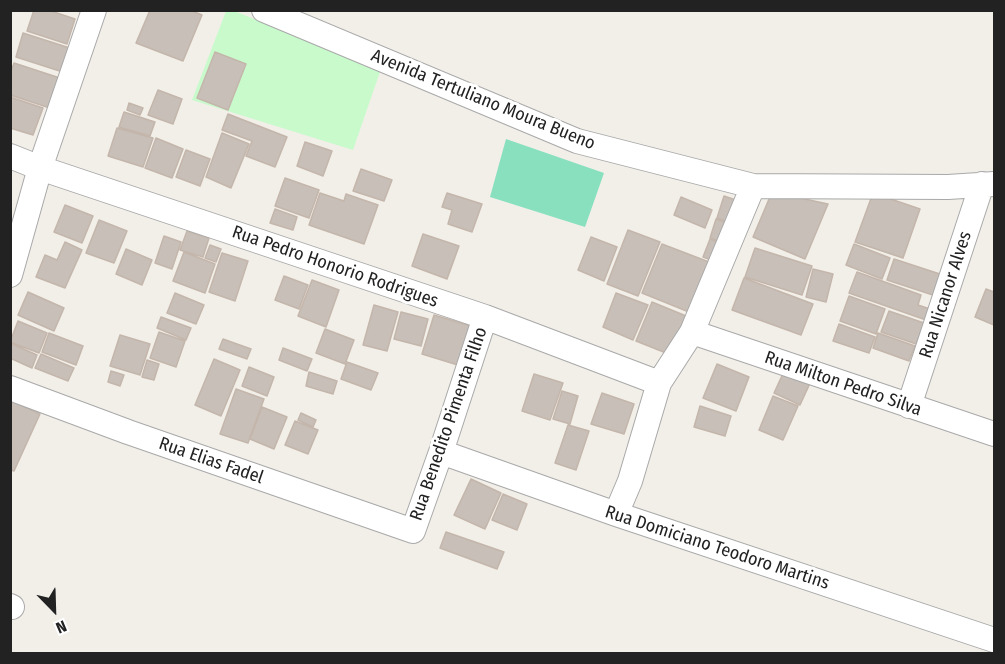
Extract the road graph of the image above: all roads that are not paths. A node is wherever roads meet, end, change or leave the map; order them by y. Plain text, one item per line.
1 (94, 10) edge
2 (264, 10) edge
3 (10, 156) edge
4 (40, 168) junction
5 (988, 184) edge
6 (753, 186) junction
7 (10, 275) edge
8 (485, 317) junction
9 (692, 332) junction
10 (659, 383) junction
11 (10, 388) edge
12 (909, 406) junction
13 (994, 434) edge
14 (441, 452) junction
15 (616, 514) junction
16 (412, 531) joint
17 (994, 640) edge

1 - 4 street
2 - 6 street, Avenida Tertuliano Moura Bueno
3 - 4 street, Rua Pedro Honorio Rodrigues
4 - 7 street
4 - 8 street, Rua Pedro Honorio Rodrigues
5 - 6 street, Avenida Tertuliano Moura Bueno
5 - 12 street, Rua Nicanor Alves
6 - 9 street
8 - 10 street, Rua Pedro Honorio Rodrigues
8 - 14 street, Rua Benedito Pimenta Filho
9 - 10 street
9 - 12 street, Rua Milton Pedro Silva
10 - 15 street
11 - 16 street, Rua Elias Fadel
12 - 13 street, Rua Milton Pedro Silva
14 - 15 street, Rua Domiciano Teodoro Martins
14 - 16 street, Rua Benedito Pimenta Filho
15 - 17 street, Rua Domiciano Teodoro Martins

